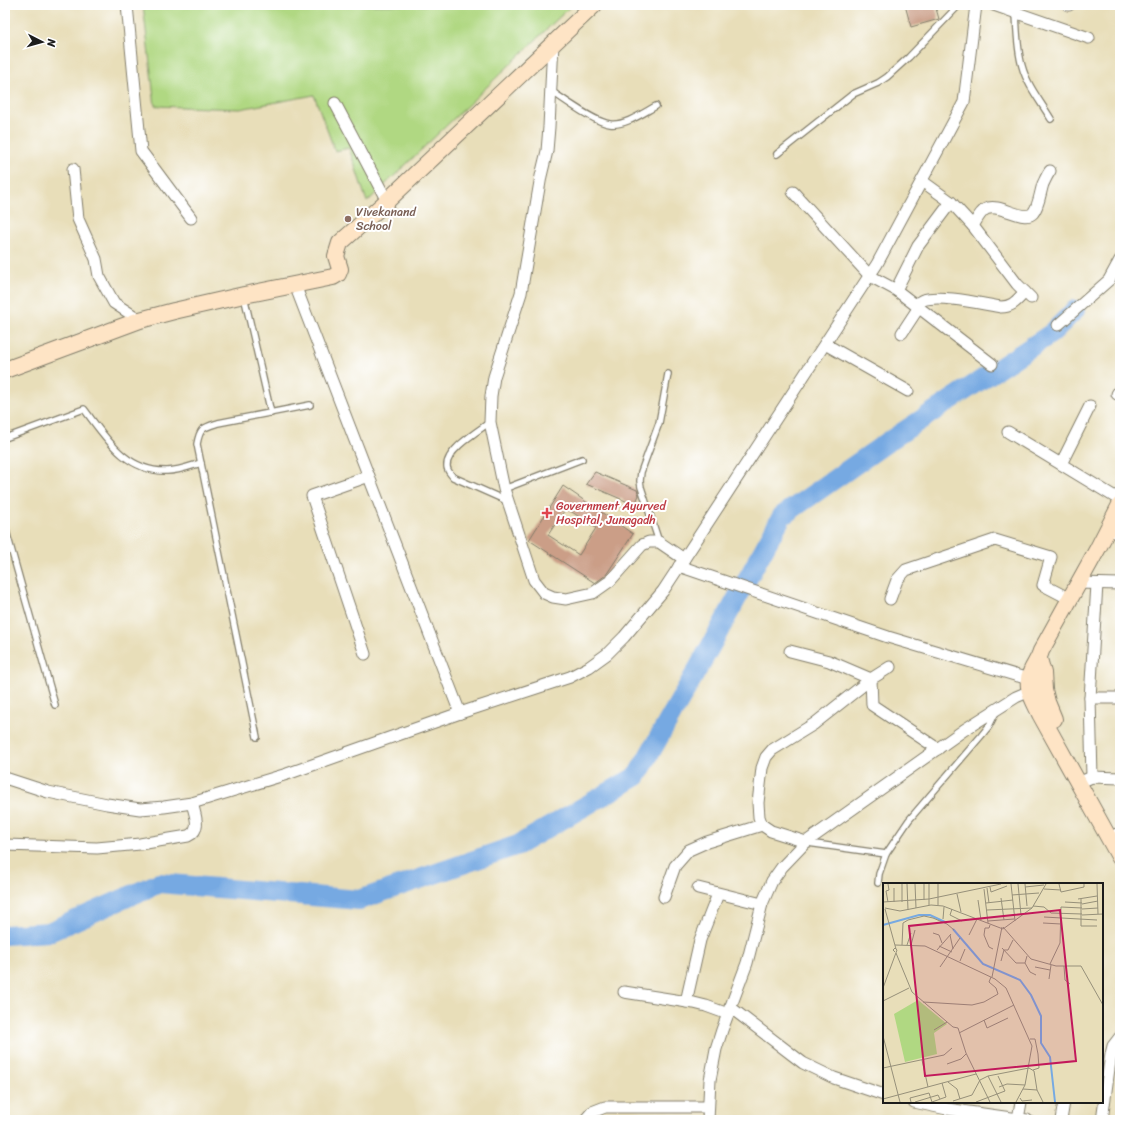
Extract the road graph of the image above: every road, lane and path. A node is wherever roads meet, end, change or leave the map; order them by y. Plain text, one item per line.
1 (127, 5) edge
2 (594, 5) edge
3 (959, 5) edge
4 (976, 5) edge
5 (994, 5) edge
6 (1016, 13) junction
7 (1089, 38) dead end
8 (553, 43) junction
9 (551, 91) junction
10 (335, 103) dead end
11 (656, 106) dead end
12 (1051, 119) dead end
13 (778, 154) dead end
14 (73, 169) dead end
15 (1050, 171) dead end
16 (922, 181) junction
17 (793, 192) dead end
18 (387, 201) junction
19 (951, 202) junction
20 (190, 218) dead end
21 (973, 226) junction
22 (1120, 260) edge
23 (870, 276) junction
24 (296, 284) junction
25 (896, 290) junction
26 (244, 295) junction
27 (917, 306) junction
28 (140, 320) junction
29 (1058, 325) dead end
30 (902, 333) dead end
31 (825, 344) junction
32 (992, 364) dead end
33 (5, 370) edge
34 (668, 374) dead end
35 (908, 391) dead end
36 (310, 405) dead end
37 (1090, 406) dead end
38 (271, 413) junction
39 (490, 422) junction
40 (1008, 432) dead end
41 (5, 438) edge
42 (582, 459) dead end
43 (201, 463) junction
44 (1061, 464) junction
45 (369, 476) junction
46 (504, 489) junction
47 (1120, 500) edge
48 (508, 502) junction
49 (1120, 505) edge
50 (5, 527) edge
51 (1113, 532) edge
52 (659, 542) junction
53 (681, 562) junction
54 (1078, 583) junction
55 (1098, 584) junction
56 (1120, 584) edge
57 (890, 599) dead end
58 (1070, 599) junction
59 (790, 651) dead end
60 (365, 654) dead end
61 (890, 667) dead end
62 (871, 679) junction
63 (1036, 686) junction
64 (1090, 698) junction
65 (1120, 698) edge
66 (55, 705) dead end
67 (998, 709) junction
68 (460, 712) junction
69 (257, 737) dead end
70 (938, 749) junction
71 (5, 778) edge
72 (1120, 778) edge
73 (1085, 780) junction
74 (192, 803) junction
75 (762, 825) junction
76 (1119, 836) edge
77 (806, 842) junction
78 (5, 845) edge
79 (886, 854) junction
80 (1120, 858) edge
81 (878, 883) dead end
82 (698, 888) dead end
83 (718, 894) junction
84 (664, 897) dead end
85 (762, 904) junction
86 (624, 992) dead end
87 (686, 1002) junction
88 (729, 1010) junction
89 (1120, 1037) edge
90 (883, 1095) edge
91 (919, 1103) edge
92 (1021, 1103) edge
93 (1064, 1103) edge
94 (708, 1107) junction
95 (1022, 1119) edge
96 (585, 1120) edge
97 (708, 1120) edge
98 (1061, 1120) edge
99 (1102, 1120) edge

1 - 20 street
2 - 8 street
3 - 13 lane
4 - 16 street
5 - 6 street
6 - 7 street
6 - 12 lane
8 - 9 street
8 - 18 street
9 - 11 lane
9 - 39 street
10 - 18 street
14 - 28 street
15 - 21 street
16 - 19 street
16 - 23 street
17 - 23 street
18 - 24 street
19 - 21 street
19 - 25 street
21 - 27 street
22 - 29 street
23 - 25 street
23 - 31 street
24 - 26 street
24 - 45 street
25 - 27 street
26 - 28 street
26 - 38 lane
27 - 30 street
27 - 32 street
28 - 33 street
31 - 35 street
31 - 53 street
34 - 52 lane
36 - 38 lane
37 - 44 street
38 - 43 lane
39 - 46 street
39 - 48 lane
40 - 44 street
41 - 43 lane
42 - 46 lane
43 - 69 lane
44 - 47 street
45 - 60 street
45 - 68 street
46 - 48 street
48 - 52 street
49 - 51 street
50 - 66 lane
51 - 54 street
52 - 53 street
53 - 63 street
53 - 68 street
54 - 55 street
54 - 58 street
55 - 56 street
55 - 64 street
57 - 58 street
58 - 63 street
59 - 62 street
61 - 62 street
62 - 70 street
62 - 75 street
63 - 67 street
63 - 73 street
64 - 65 street
64 - 73 street
67 - 70 street
67 - 79 lane
68 - 74 street
70 - 77 street
71 - 74 street
72 - 73 street
73 - 76 street
73 - 80 street
74 - 78 street
75 - 77 street
75 - 84 street
77 - 79 lane
77 - 85 street
79 - 81 lane
82 - 83 street
83 - 85 street
83 - 87 street
85 - 88 street
86 - 87 street
87 - 88 street
88 - 90 street
88 - 94 street
89 - 99 street
91 - 95 street
92 - 95 street
93 - 98 street
94 - 96 street
94 - 97 street

